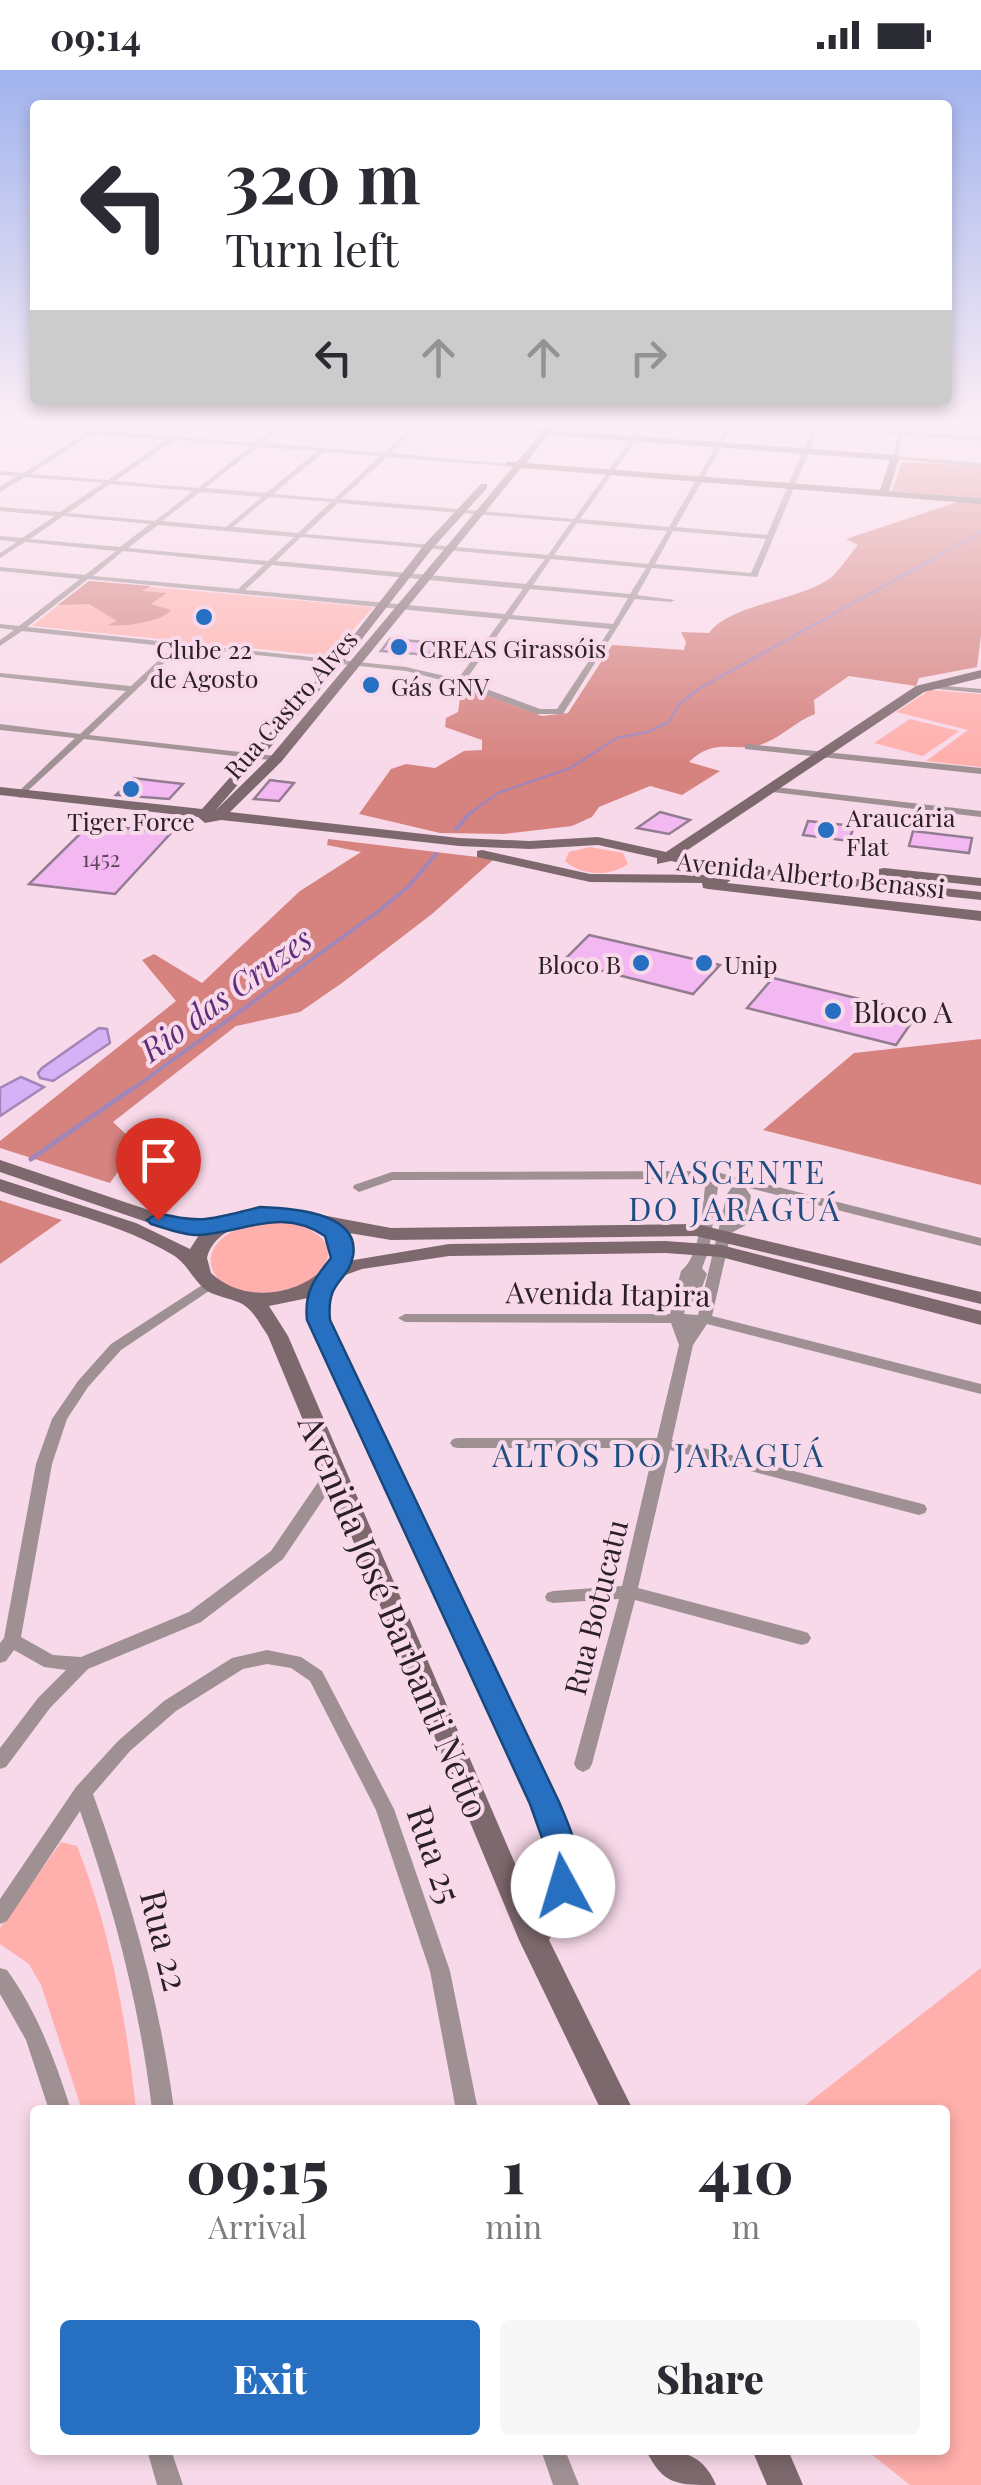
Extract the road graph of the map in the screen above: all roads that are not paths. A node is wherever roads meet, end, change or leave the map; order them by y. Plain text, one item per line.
1 (769, 537) edge
2 (0, 538) edge
3 (25, 538) edge
4 (138, 538) edge
5 (294, 538) edge
6 (316, 538) edge
7 (436, 538) edge
8 (458, 538) edge
9 (564, 538) edge
10 (665, 538) edge
11 (22, 540) junction
12 (428, 547) junction
13 (450, 548) junction
14 (122, 550) junction
15 (0, 556) edge
16 (550, 558) junction
17 (270, 563) junction
18 (650, 566) junction
19 (0, 569) edge
20 (405, 575) junction
21 (86, 577) junction
22 (428, 577) junction
23 (530, 586) junction
24 (239, 592) junction
25 (632, 596) junction
26 (671, 600) dead end
27 (381, 605) junction
28 (404, 607) junction
29 (508, 618) junction
30 (0, 626) edge
31 (20, 628) junction
32 (615, 628) junction
33 (0, 644) edge
34 (180, 644) junction
35 (340, 660) junction
36 (357, 662) junction
37 (981, 672) edge
38 (0, 674) edge
39 (460, 682) junction
40 (924, 687) junction
41 (980, 688) edge
42 (134, 689) junction
43 (0, 728) edge
44 (80, 737) junction
45 (748, 746) dead end
46 (820, 754) junction
47 (255, 757) junction
48 (276, 759) junction
49 (981, 771) edge
50 (239, 776) junction
51 (259, 778) junction
52 (767, 789) junction
53 (0, 791) edge
54 (20, 794) junction
55 (0, 800) edge
56 (236, 801) junction
57 (981, 814) edge
58 (210, 818) junction
59 (281, 822) junction
60 (705, 832) junction
61 (584, 841) junction
62 (627, 845) junction
63 (646, 850) junction
64 (668, 856) junction
65 (562, 870) junction
66 (628, 878) junction
67 (981, 882) edge
68 (981, 896) edge
69 (981, 905) edge
70 (981, 916) edge
71 (0, 1166) edge
72 (713, 1175) junction
73 (742, 1184) junction
74 (0, 1185) edge
75 (359, 1188) dead end
76 (319, 1222) junction
77 (224, 1225) junction
78 (981, 1242) edge
79 (712, 1244) junction
80 (198, 1263) junction
81 (328, 1278) junction
82 (210, 1284) junction
83 (248, 1298) junction
84 (981, 1298) edge
85 (678, 1312) junction
86 (405, 1318) dead end
87 (981, 1318) edge
88 (704, 1319) junction
89 (686, 1346) junction
90 (981, 1389) edge
91 (458, 1443) dead end
92 (664, 1443) junction
93 (333, 1473) junction
94 (919, 1509) dead end
95 (629, 1592) junction
96 (553, 1597) dead end
97 (802, 1638) dead end
98 (12, 1640) junction
99 (0, 1656) edge
100 (82, 1664) junction
101 (0, 1762) edge
102 (583, 1764) dead end
103 (83, 1792) junction
104 (0, 1916) edge
105 (534, 1940) junction
106 (0, 1977) edge
107 (59, 2105) edge
108 (163, 2105) edge
109 (467, 2105) edge
110 (615, 2105) edge
111 (161, 2455) edge
112 (171, 2455) edge
113 (555, 2455) edge
114 (667, 2455) edge
115 (772, 2455) edge
116 (170, 2485) edge
117 (566, 2485) edge
118 (698, 2485) edge
119 (785, 2485) edge

1 - 18 street
2 - 11 street
3 - 11 street
4 - 14 street
5 - 17 street
6 - 12 street
7 - 12 street, Rua Castro Alves
8 - 13 street, Rua Castro Alves
9 - 16 street
10 - 18 street
11 - 14 street
11 - 15 street
12 - 13 street
12 - 20 street, Rua Castro Alves
13 - 16 street
13 - 22 street, Rua Castro Alves
14 - 17 street
14 - 21 street
16 - 18 street
16 - 23 street
17 - 20 street
17 - 24 street
18 - 25 street
19 - 21 street
20 - 22 street
20 - 27 street, Rua Castro Alves
21 - 24 street
21 - 31 street
22 - 23 street
22 - 28 street, Rua Castro Alves
23 - 25 street
23 - 29 street
24 - 27 street
25 - 26 street
25 - 32 street
27 - 28 street
27 - 35 street, Rua Castro Alves
28 - 29 street
28 - 36 street, Rua Castro Alves
29 - 32 street
29 - 39 street
30 - 31 street
31 - 33 street
31 - 34 street
32 - 39 street
34 - 35 street
34 - 42 street
35 - 36 street
35 - 47 street, Rua Castro Alves
36 - 39 street
36 - 48 street, Rua Castro Alves
37 - 40 street
38 - 42 street
40 - 41 street
40 - 46 street
42 - 44 street
43 - 44 street
44 - 47 street
44 - 54 street
45 - 46 street
46 - 49 street
46 - 52 street
47 - 48 street
47 - 50 street, Rua Castro Alves
48 - 51 street, Rua Castro Alves
50 - 51 street
50 - 58 street, Rua Castro Alves
51 - 56 street, Rua Castro Alves
52 - 57 street
52 - 60 street
53 - 54 street
54 - 58 street
55 - 58 street
56 - 58 street, Rua Castro Alves
56 - 59 street
58 - 59 street
58 - 65 street
59 - 61 street
60 - 63 street
60 - 64 street
61 - 62 street
61 - 65 street
62 - 63 street
62 - 66 street
63 - 64 street
64 - 66 street
64 - 67 street
64 - 68 street
65 - 66 street
66 - 69 street
66 - 70 street, Avenida Alberto Benassi
71 - 77 street
72 - 73 street
72 - 75 street
72 - 79 street
73 - 78 street
73 - 79 street
74 - 80 street
76 - 77 street
76 - 79 street
76 - 81 street
77 - 80 street
79 - 81 street
79 - 84 street
79 - 85 street
79 - 87 street
79 - 88 street, Rua Botucatu
80 - 82 street
81 - 83 street
81 - 105 street, Avenida José Barbanti Netto
82 - 83 street
82 - 98 street
83 - 93 street, Avenida José Barbanti Netto
85 - 86 street, Avenida Itapira
85 - 88 street, Avenida Itapira
85 - 89 street
88 - 89 street, Rua Botucatu
88 - 90 street, Avenida Itapira
89 - 92 street, Rua Botucatu
91 - 92 street
92 - 94 street
92 - 95 street, Rua Botucatu
93 - 100 street
93 - 105 street, Avenida José Barbanti Netto
95 - 96 street
95 - 97 street
95 - 102 street, Rua Botucatu
98 - 99 street
98 - 100 street
100 - 101 street
103 - 104 street
103 - 108 street, Rua 22
103 - 109 street, Rua 25
105 - 110 street, Avenida José Barbanti Netto
106 - 107 street
111 - 116 street
112 - 116 street
113 - 117 street
114 - 118 street
115 - 119 street

